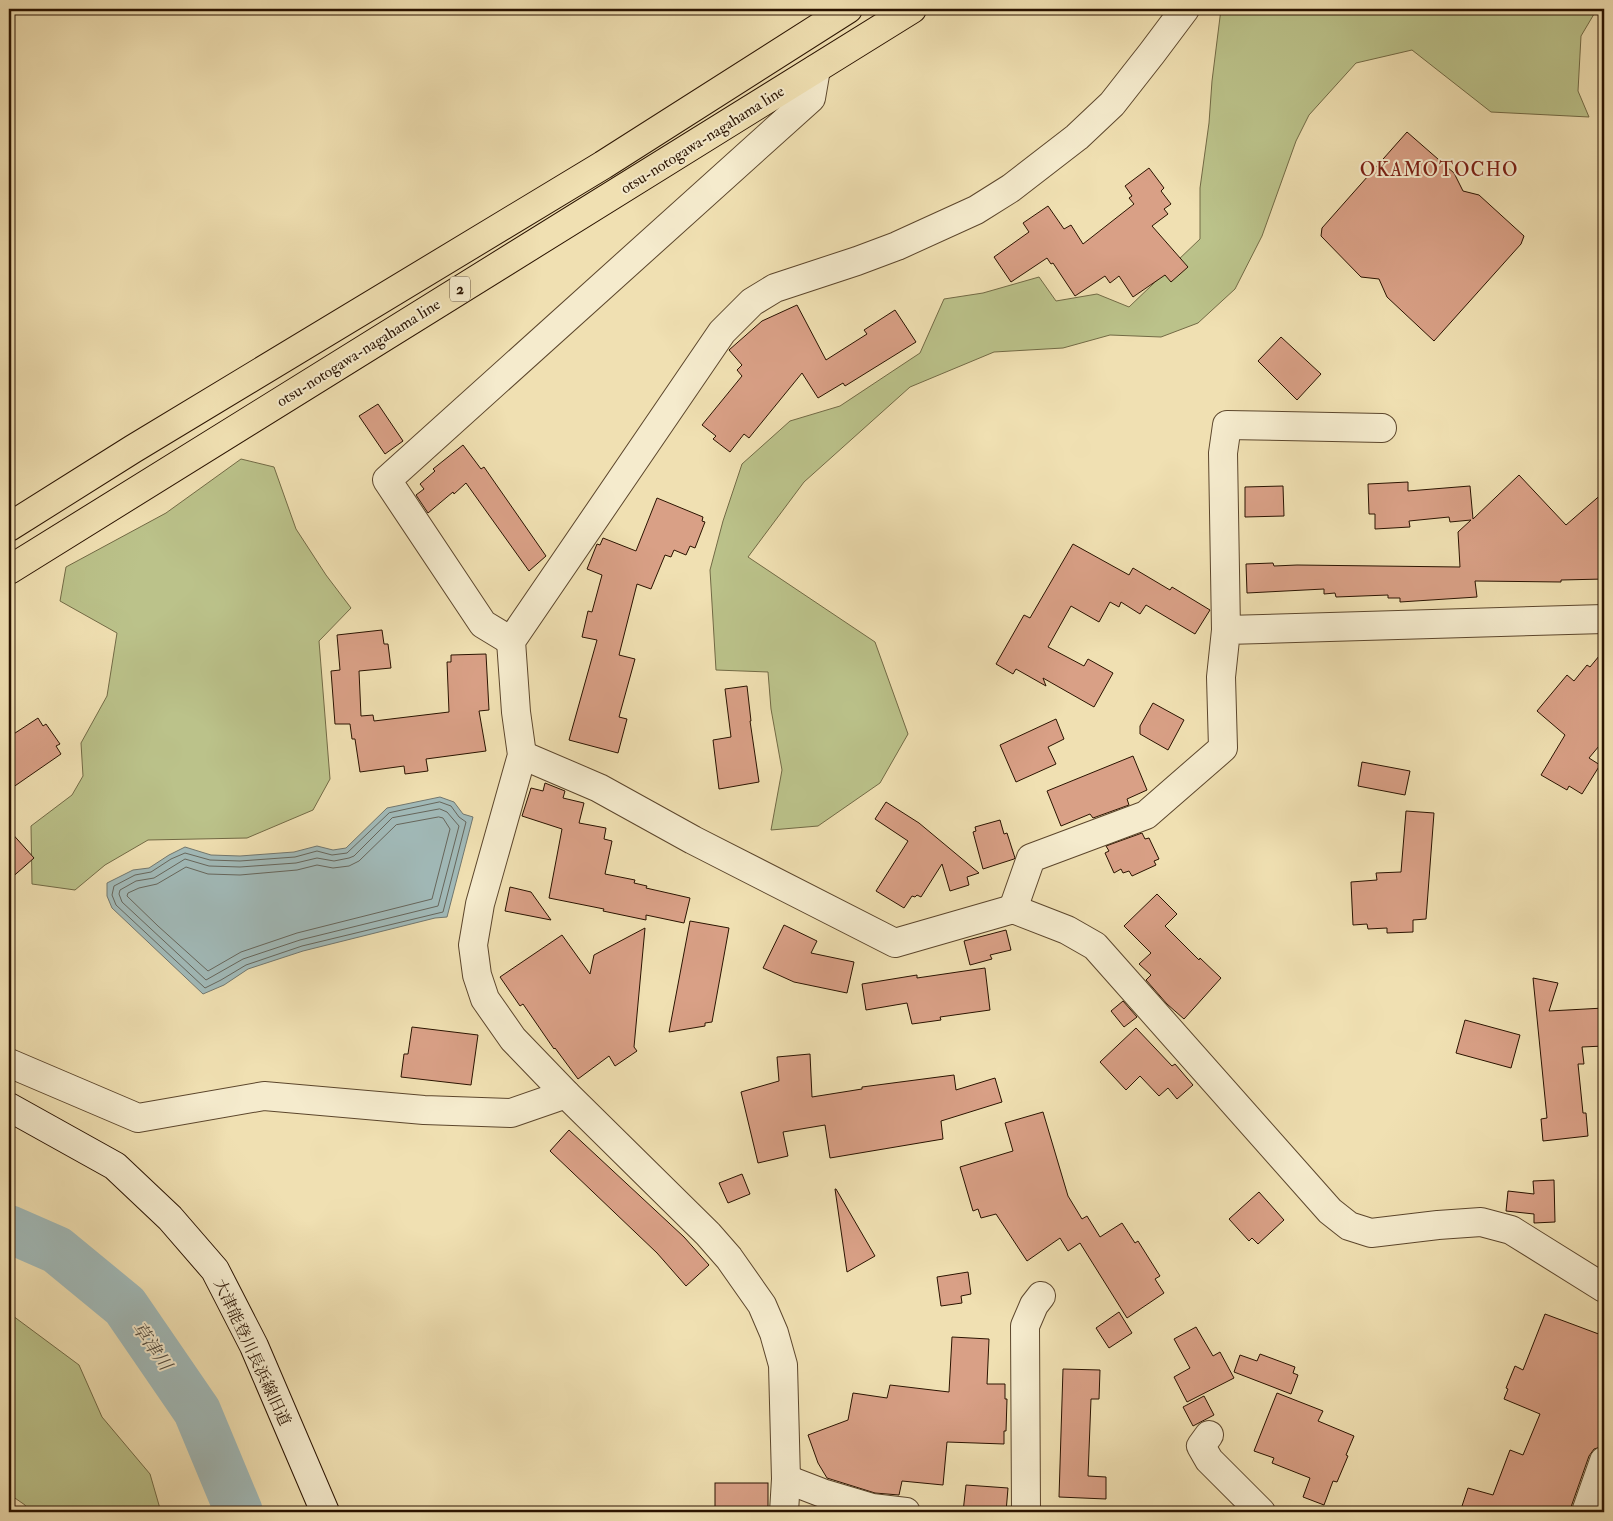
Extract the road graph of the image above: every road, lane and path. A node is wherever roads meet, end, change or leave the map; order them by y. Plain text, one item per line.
1 (848, 9) edge
2 (912, 9) edge
3 (1185, 9) edge
4 (816, 69) junction
5 (1382, 428) dead end
6 (9, 527) edge
7 (9, 570) edge
8 (1604, 619) edge
9 (1226, 630) junction
10 (511, 641) junction
11 (522, 755) junction
12 (1013, 909) junction
13 (9, 1063) edge
14 (566, 1094) junction
15 (9, 1107) edge
16 (1604, 1288) edge
17 (1042, 1296) dead end
18 (1209, 1435) dead end
19 (1604, 1462) edge
20 (786, 1479) junction
21 (325, 1512) edge
22 (784, 1512) edge
23 (906, 1512) edge
24 (1026, 1512) edge
25 (1261, 1512) edge
26 (1586, 1512) edge

1 - 6 main road, otsu-notogawa-nagahama line / 2
2 - 4 main road, otsu-notogawa-nagahama line / 2
3 - 10 street
4 - 7 main road, otsu-notogawa-nagahama line / 2
4 - 10 street
5 - 9 street
8 - 9 street
9 - 12 street
10 - 11 street
11 - 12 street
11 - 14 street
12 - 16 street
13 - 14 street
14 - 20 street
15 - 21 street, 大津能登川長浜線旧道
17 - 24 street
18 - 25 street
19 - 26 street
20 - 22 street
20 - 23 street

